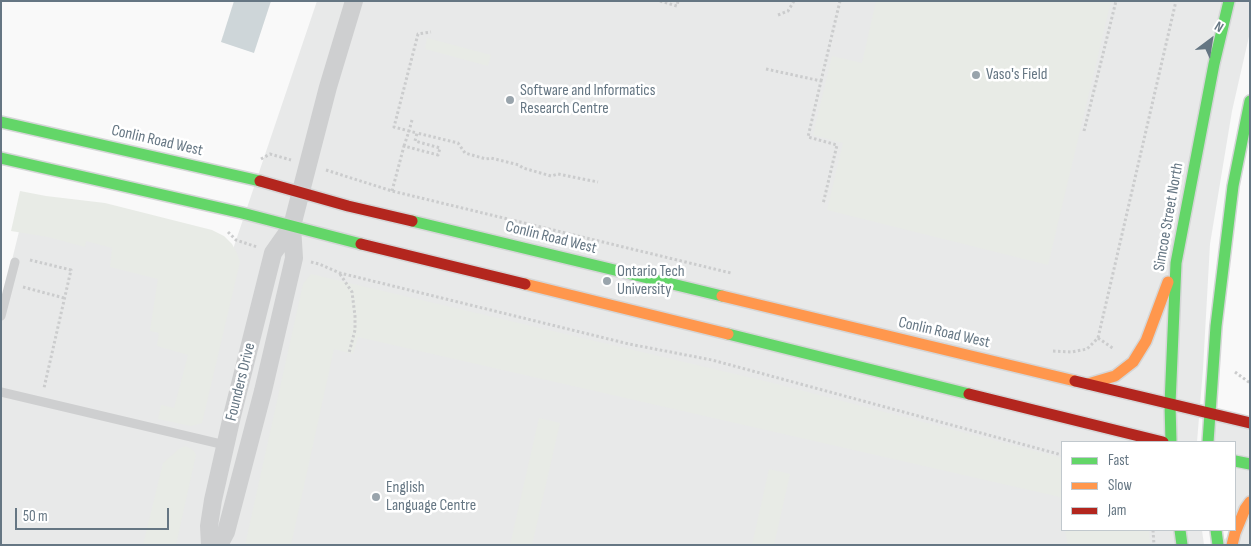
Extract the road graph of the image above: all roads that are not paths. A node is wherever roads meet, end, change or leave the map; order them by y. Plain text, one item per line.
1 (354, 1) edge
2 (1229, 1) edge
3 (1250, 101) edge
4 (1, 122) edge
5 (1, 158) edge
6 (301, 192) junction
7 (292, 226) junction
8 (15, 262) dead end
9 (1176, 263) junction
10 (1, 316) edge
11 (1088, 384) junction
12 (1, 392) edge
13 (1170, 404) junction
14 (1209, 414) junction
15 (1250, 423) edge
16 (1159, 441) edge
17 (1171, 441) edge
18 (1208, 441) edge
19 (225, 445) junction
20 (1236, 461) edge
21 (1250, 464) edge
22 (1250, 502) edge
23 (1180, 531) edge
24 (1216, 531) edge
25 (1236, 531) edge
26 (1236, 531) edge
27 (210, 545) edge
28 (219, 545) edge
29 (1182, 545) edge
30 (1218, 545) edge
31 (1232, 545) edge

1 - 6 street, Founders Drive
2 - 9 street, Simcoe Street North
3 - 14 street
4 - 6 street, Conlin Road West
5 - 7 street
6 - 7 street, Founders Drive
6 - 11 street, Conlin Road West
7 - 16 street
7 - 19 street, Founders Drive
7 - 28 street, Founders Drive
8 - 10 lane
9 - 11 street
9 - 13 street, Simcoe Street North
11 - 13 street, Conlin Road West
12 - 19 lane
13 - 14 street, Conlin Road West
13 - 17 street, Simcoe Street North
14 - 15 street, Conlin Road West
14 - 18 street
19 - 27 street, Founders Drive
20 - 21 street
22 - 26 street
23 - 29 street
24 - 30 street
25 - 31 street

